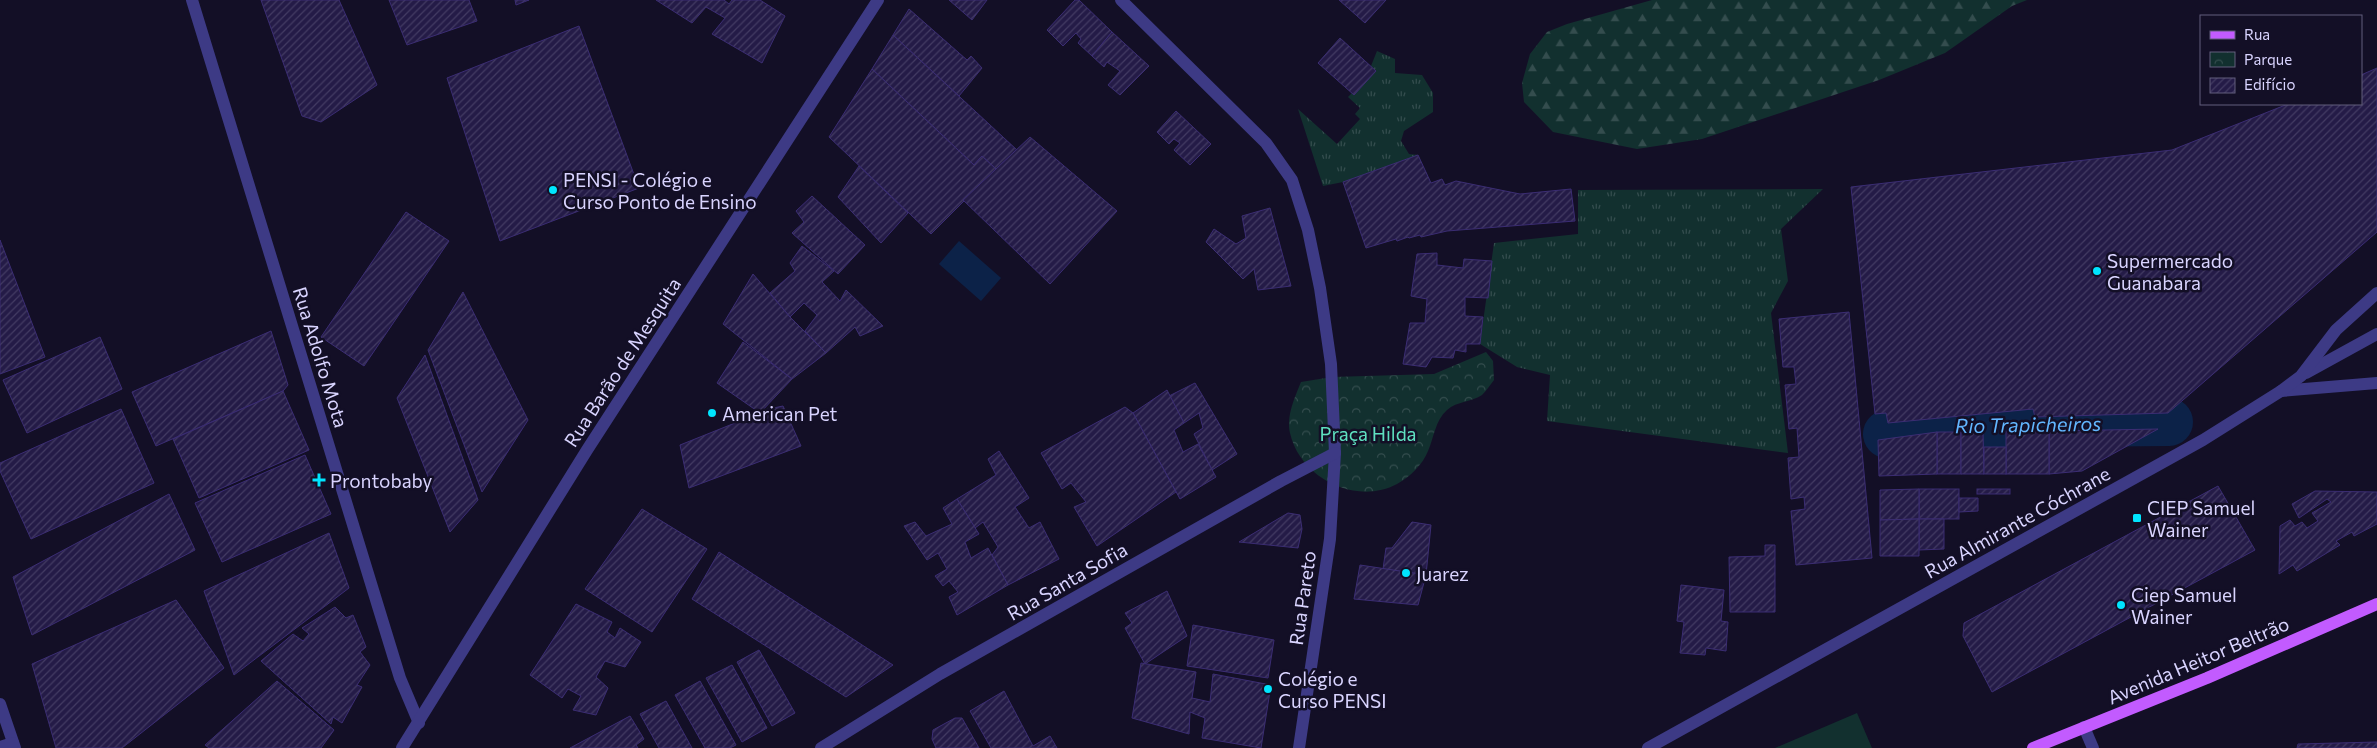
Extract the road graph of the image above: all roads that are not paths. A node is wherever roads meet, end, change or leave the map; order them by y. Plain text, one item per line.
1 (192, 0) edge
2 (878, 0) edge
3 (1121, 0) edge
4 (2377, 293) edge
5 (2377, 334) edge
6 (2301, 376) junction
7 (2377, 383) edge
8 (2281, 391) junction
9 (1335, 453) junction
10 (2377, 604) edge
11 (0, 704) edge
12 (419, 723) junction
13 (2084, 727) junction
14 (14, 746) edge
15 (0, 747) edge
16 (402, 748) edge
17 (821, 748) edge
18 (1299, 748) edge
19 (1648, 748) edge
20 (2033, 748) edge
21 (2093, 748) edge

1 - 12 street, Rua Adolfo Mota
2 - 12 street, Rua Barão de Mesquita
3 - 9 street, Rua Pareto
4 - 6 street, Rua Almirante Cóchrane
5 - 6 street
6 - 8 street, Rua Almirante Cóchrane
7 - 8 street
8 - 19 street, Rua Almirante Cóchrane
9 - 17 street, Rua Santa Sofia
9 - 18 street, Rua Pareto
10 - 13 main road, Avenida Heitor Beltrão
11 - 14 street
12 - 16 street, Rua Barão de Mesquita
13 - 20 main road, Avenida Heitor Beltrão
13 - 21 street
14 - 15 street

